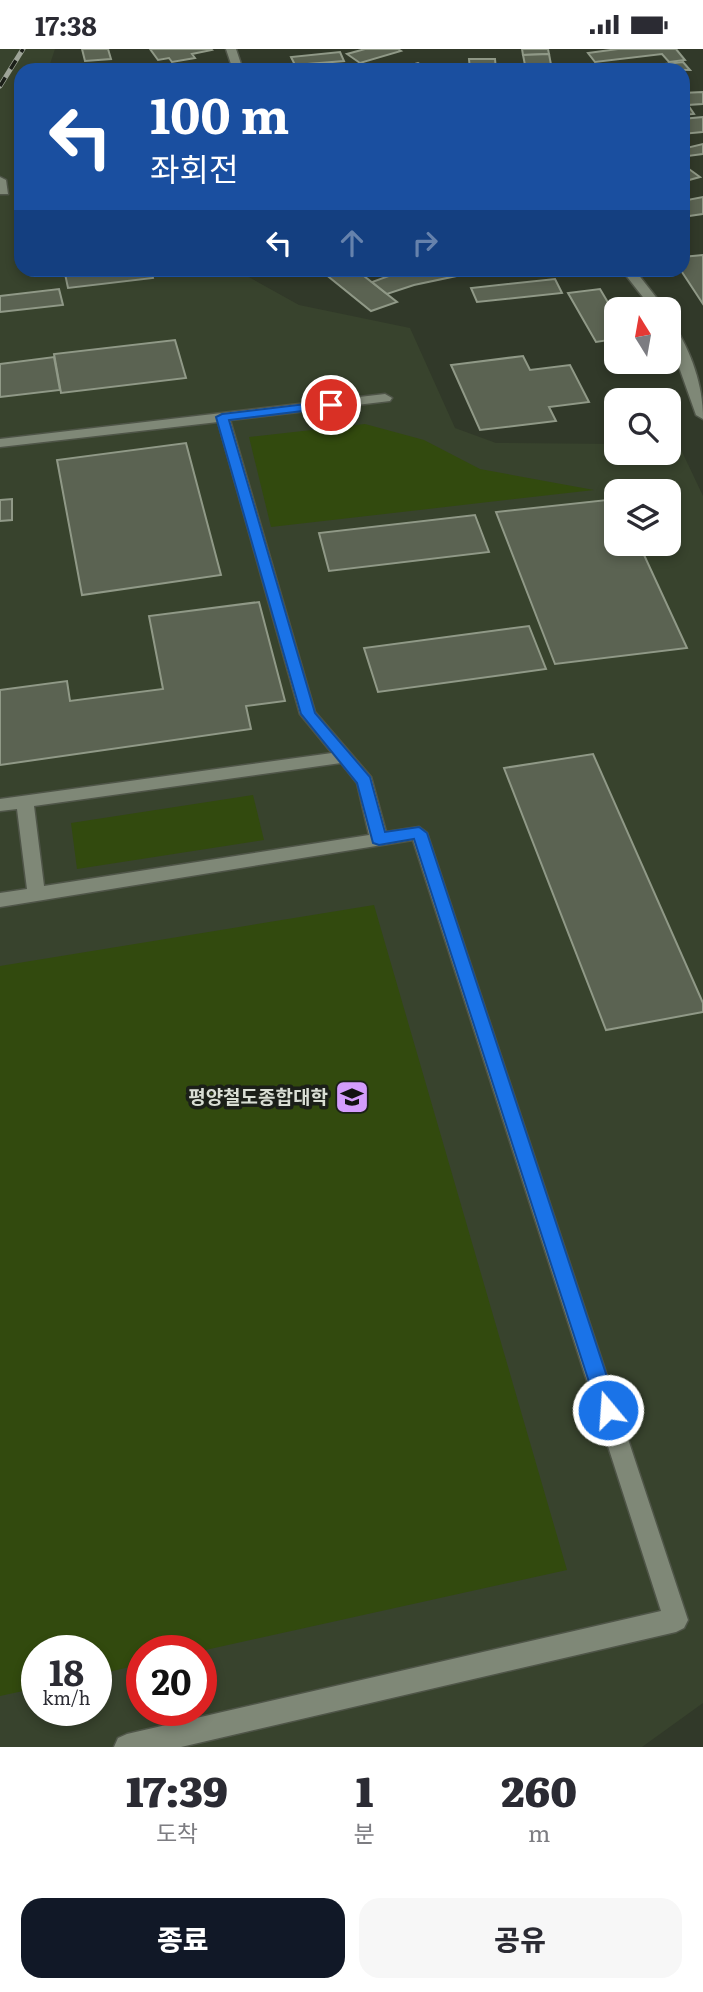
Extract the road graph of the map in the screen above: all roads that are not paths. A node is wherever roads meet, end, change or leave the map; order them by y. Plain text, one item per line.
1 (633, 277) edge
2 (650, 297) edge
3 (681, 350) edge
4 (385, 398) dead end
5 (703, 415) edge
6 (222, 417) junction
7 (0, 443) edge
8 (345, 757) junction
9 (25, 802) junction
10 (0, 805) edge
11 (379, 839) junction
12 (36, 894) junction
13 (0, 900) edge
14 (127, 1747) edge

1 - 2 street
3 - 5 street
4 - 6 street
6 - 7 street
6 - 8 street
8 - 9 street
8 - 11 street
9 - 10 street
9 - 12 street
11 - 12 street
11 - 14 street
12 - 13 street

